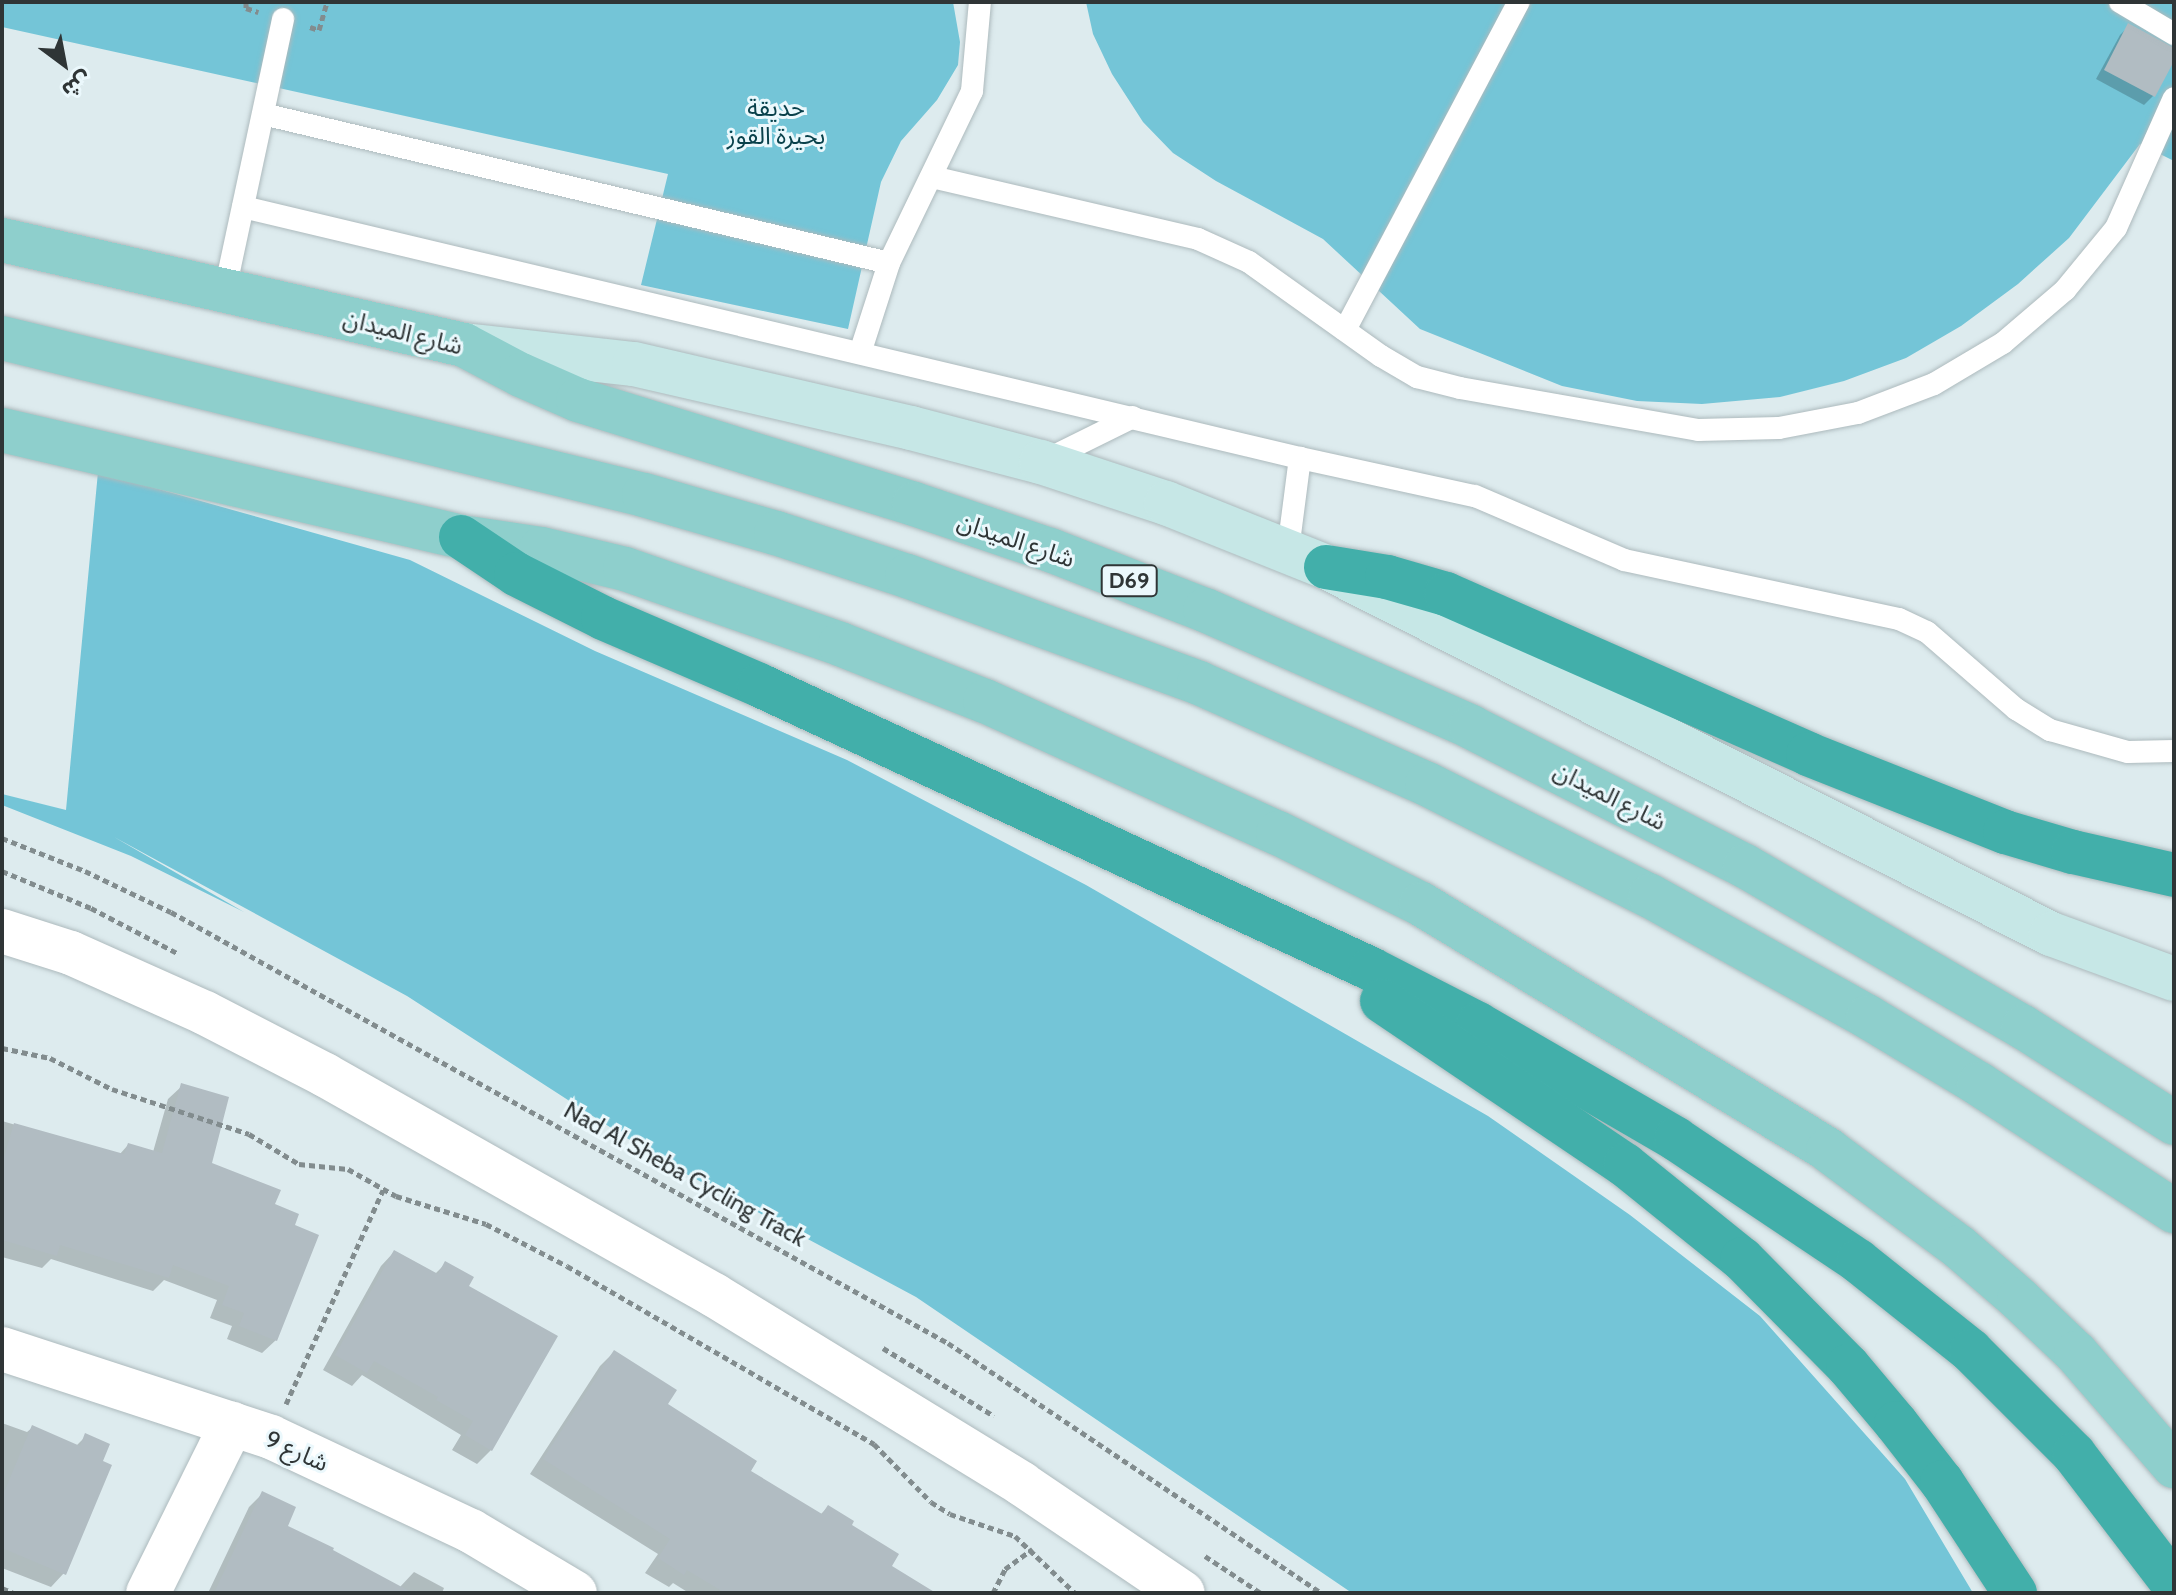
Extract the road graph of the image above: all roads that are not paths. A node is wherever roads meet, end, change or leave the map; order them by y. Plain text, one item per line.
1 (980, 2) edge
2 (1519, 2) edge
3 (2120, 2) edge
4 (283, 19) dead end
5 (2174, 34) edge
6 (2174, 98) edge
7 (263, 114) junction
8 (932, 177) junction
9 (243, 207) junction
10 (2, 240) edge
11 (889, 263) junction
12 (225, 290) junction
13 (1345, 330) junction
14 (2, 338) edge
15 (464, 345) junction
16 (860, 353) junction
17 (1133, 417) junction
18 (2, 430) edge
19 (1300, 458) junction
20 (1041, 462) junction
21 (461, 537) junction
22 (1307, 559) junction
23 (2174, 751) edge
24 (2174, 875) edge
25 (1262, 917) junction
26 (2, 931) edge
27 (2174, 979) edge
28 (2174, 1123) edge
29 (2174, 1211) edge
30 (2, 1349) edge
31 (251, 1431) junction
32 (2174, 1466) edge
33 (2174, 1585) edge
34 (148, 1593) edge
35 (575, 1593) edge
36 (1183, 1593) edge
37 (2015, 1593) edge

1 - 8 lane
2 - 13 lane
3 - 5 lane
4 - 7 lane
6 - 13 lane
7 - 9 lane
7 - 11 lane
8 - 11 lane
8 - 13 lane
9 - 12 lane
9 - 16 lane
10 - 12 main road, شارع الميدان / D69
11 - 16 lane
12 - 15 main road, شارع الميدان / D69
14 - 29 main road
15 - 20 main road
15 - 28 main road, شارع الميدان / D69
16 - 17 lane
17 - 19 lane
17 - 20 lane
18 - 21 main road
19 - 22 lane
19 - 23 lane
20 - 22 main road
21 - 25 highway
21 - 32 main road
22 - 24 highway
22 - 27 main road
25 - 33 highway
25 - 37 highway
26 - 36 street
30 - 31 street, شارع 9
31 - 34 street
31 - 35 street, شارع 9

